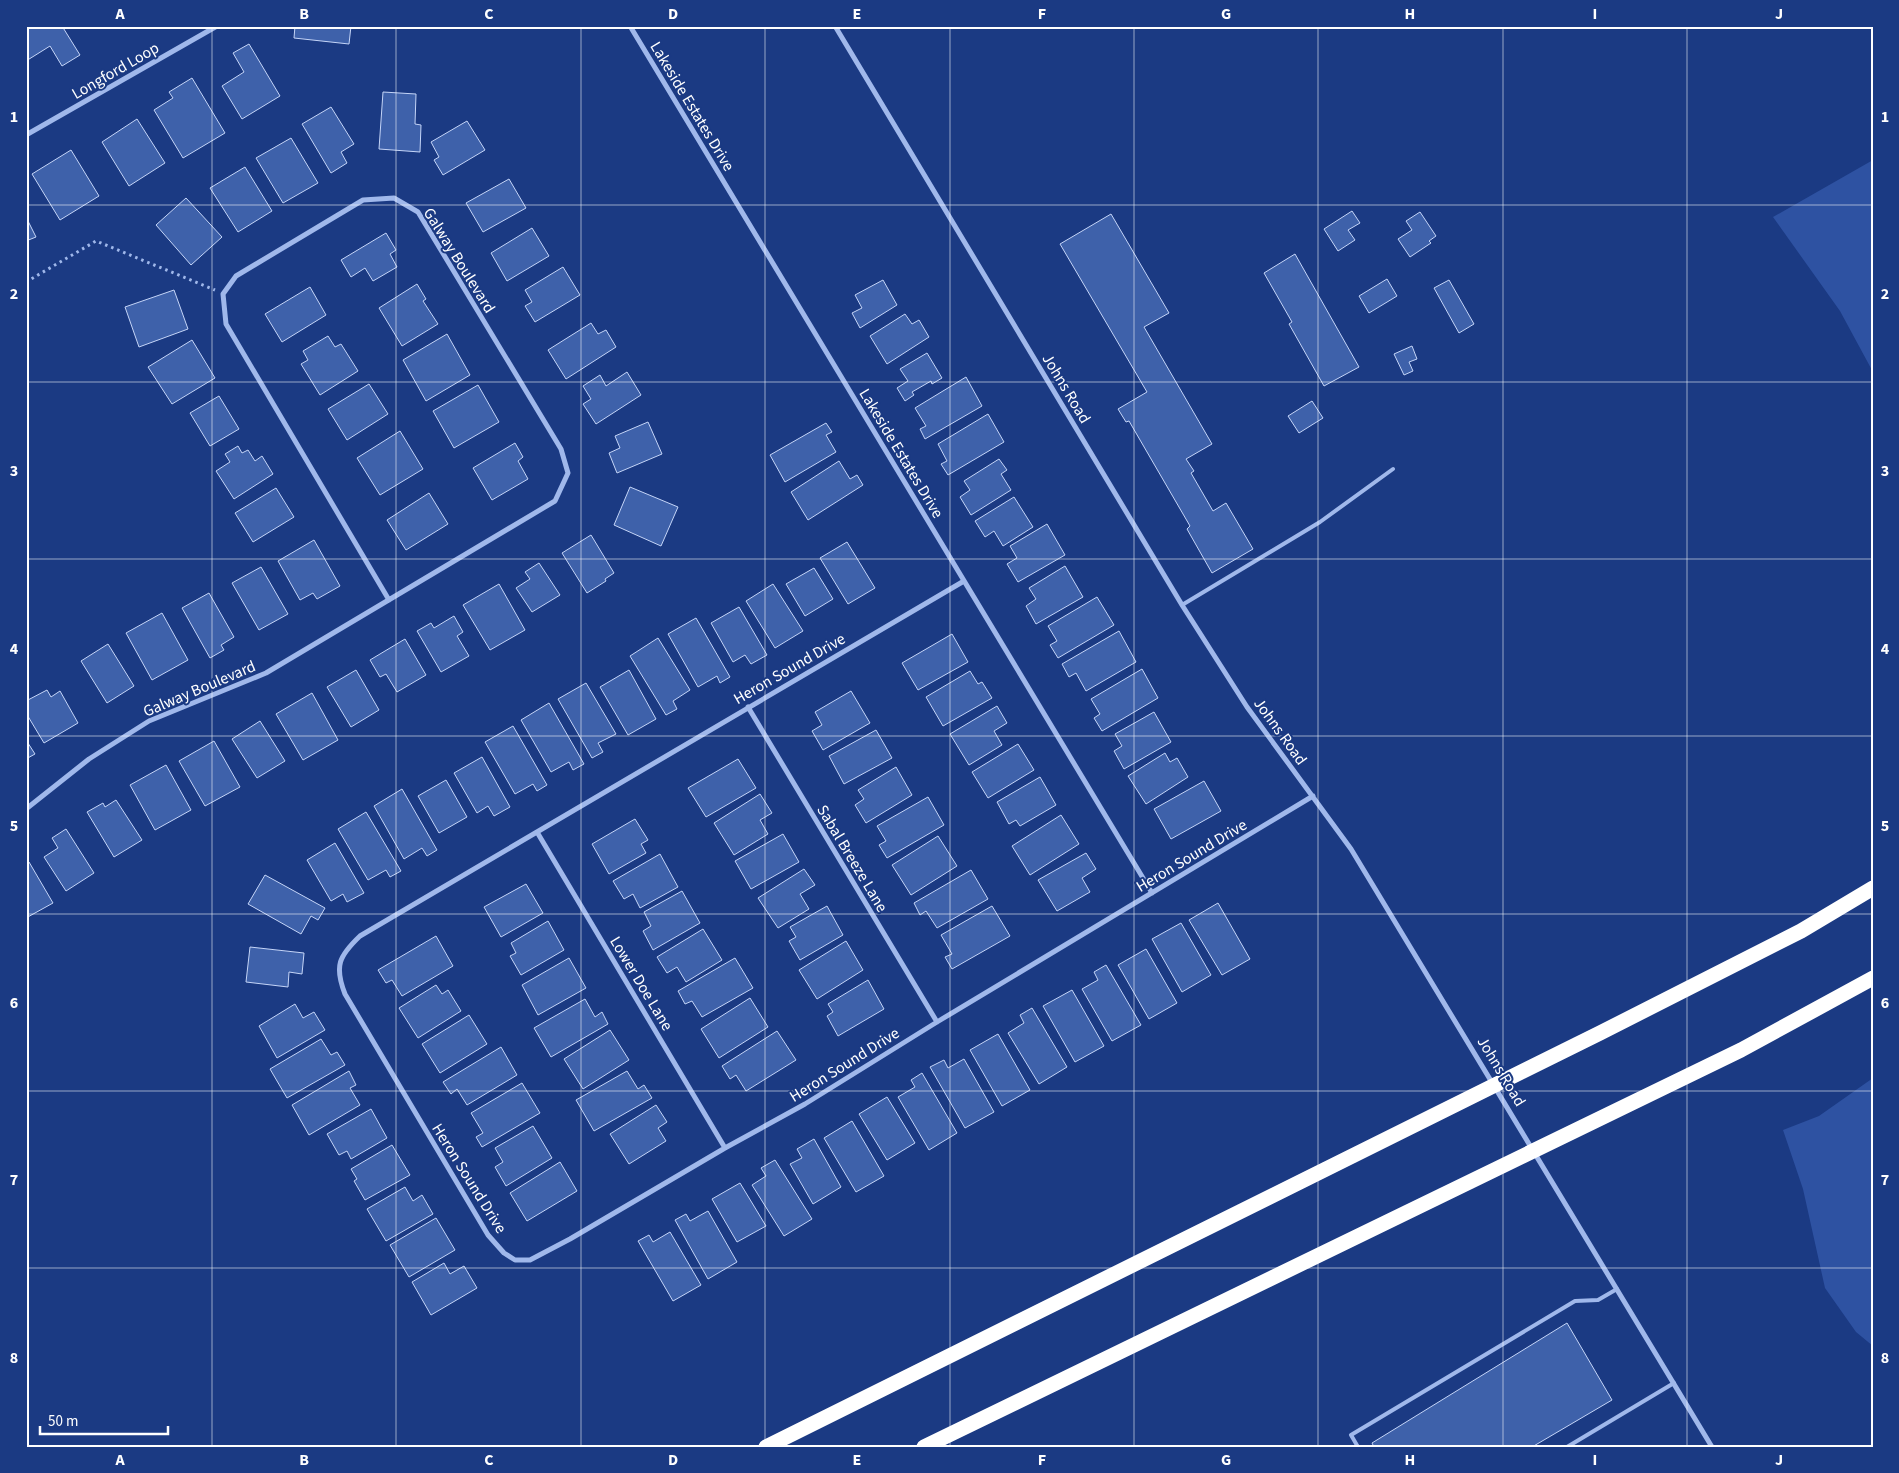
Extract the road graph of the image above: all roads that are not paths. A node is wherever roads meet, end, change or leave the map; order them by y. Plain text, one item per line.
1 (217, 26) edge
2 (630, 26) edge
3 (835, 26) edge
4 (26, 135) edge
5 (1393, 469) dead end
6 (964, 580) junction
7 (389, 600) junction
8 (1182, 605) junction
9 (748, 706) junction
10 (1313, 796) junction
11 (26, 809) edge
12 (537, 832) junction
13 (1873, 888) edge
14 (1152, 893) junction
15 (1873, 978) edge
16 (937, 1022) junction
17 (725, 1148) junction
18 (1617, 1289) junction
19 (1674, 1383) junction
20 (766, 1447) edge
21 (924, 1447) edge
22 (1358, 1447) edge
23 (1567, 1447) edge
24 (1712, 1447) edge

1 - 4 street, Longford Loop
2 - 6 street, Lakeside Estates Drive
3 - 8 street, Johns Road
5 - 8 lane
6 - 9 street, Heron Sound Drive
6 - 14 street, Lakeside Estates Drive
7 - 7 street, Galway Boulevard
7 - 11 street, Galway Boulevard
8 - 10 street, Johns Road
9 - 12 street, Heron Sound Drive
9 - 16 street, Sabal Breeze Lane
10 - 14 street, Heron Sound Drive
10 - 18 street, Johns Road
12 - 17 street, Lower Doe Lane
12 - 17 street, Heron Sound Drive
13 - 20 highway
14 - 16 street, Heron Sound Drive
15 - 21 highway
16 - 17 street, Heron Sound Drive
18 - 19 street, Johns Road
18 - 22 lane
19 - 23 lane
19 - 24 street, Johns Road

